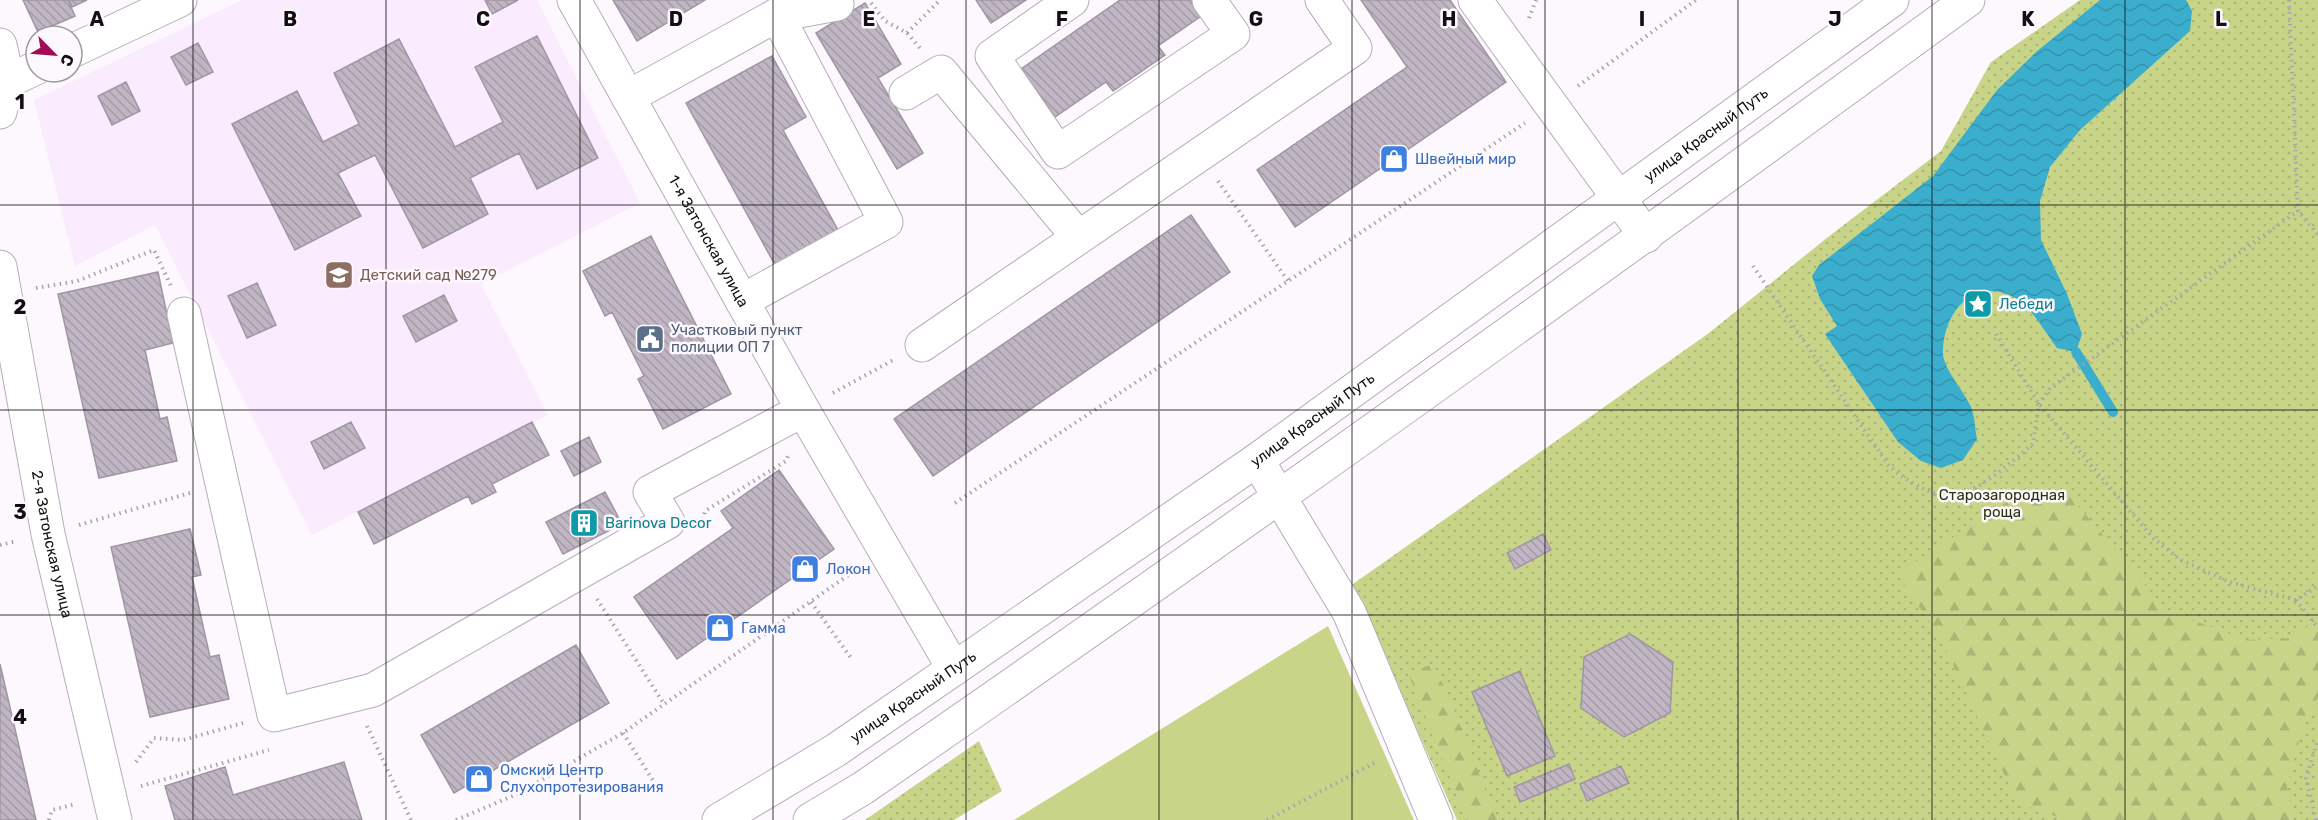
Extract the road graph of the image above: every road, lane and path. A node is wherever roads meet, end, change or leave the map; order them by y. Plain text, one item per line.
1 (180, 0) edge
2 (574, 0) edge
3 (940, 0) edge
4 (1072, 0) edge
5 (1209, 0) edge
6 (1322, 0) edge
7 (1475, 0) edge
8 (1696, 0) edge
9 (1892, 0) edge
10 (1968, 0) edge
11 (2289, 0) edge
12 (853, 2) edge
13 (777, 15) junction
14 (907, 33) junction
15 (0, 45) edge
16 (84, 45) edge
17 (941, 72) junction
18 (22, 74) edge
19 (906, 93) dead end
20 (628, 97) junction
21 (1552, 105) junction
22 (0, 112) edge
23 (1200, 154) junction
24 (1619, 199) junction
25 (2298, 210) junction
26 (2318, 235) edge
27 (1646, 236) junction
28 (1078, 237) junction
29 (1753, 266) dead end
30 (3, 280) edge
31 (1288, 281) junction
32 (742, 301) junction
33 (184, 314) joint
34 (1996, 334) dead end
35 (922, 345) joint
36 (2039, 404) junction
37 (803, 410) junction
38 (1257, 460) junction
39 (222, 484) junction
40 (1281, 496) junction
41 (955, 503) dead end
42 (48, 534) junction
43 (862, 566) dead end
44 (2318, 586) edge
45 (596, 598) dead end
46 (2296, 600) junction
47 (811, 602) junction
48 (2318, 628) edge
49 (850, 658) dead end
50 (954, 669) junction
51 (664, 704) junction
52 (977, 709) junction
53 (274, 715) junction
54 (365, 723) dead end
55 (623, 732) junction
56 (2318, 739) edge
57 (1406, 747) junction
58 (654, 782) dead end
59 (112, 808) edge
60 (411, 820) edge
61 (456, 820) edge
62 (719, 820) edge
63 (810, 820) edge
64 (1267, 820) edge
65 (1436, 820) edge
66 (2316, 820) edge

1 - 16 main road
2 - 20 main road, 1-я Затонская улица
3 - 14 path
4 - 5 main road
6 - 23 main road
7 - 21 main road
8 - 21 path
9 - 24 main road, улица Красный Путь
10 - 27 main road
11 - 25 path
12 - 13 main road
12 - 14 path
13 - 20 main road
13 - 32 main road
14 - 17 path
15 - 18 main road
17 - 19 main road
17 - 28 main road
18 - 22 main road
20 - 32 main road, 1-я Затонская улица
21 - 24 main road
21 - 31 path
23 - 28 main road
23 - 31 path
24 - 27 main road
24 - 38 main road, улица Красный Путь
25 - 26 path
25 - 36 path
27 - 40 main road
28 - 35 main road
29 - 36 path
30 - 33 path
30 - 42 main road, 2-я Затонская улица
31 - 41 path
32 - 37 main road, 1-я Затонская улица
33 - 39 main road
34 - 36 path
35 - 37 path
36 - 46 path
37 - 50 main road, 1-я Затонская улица
37 - 53 main road
38 - 40 main road
38 - 50 main road, улица Красный Путь
39 - 42 path
39 - 53 main road
40 - 52 main road
40 - 57 main road
42 - 59 main road, 2-я Затонская улица
43 - 47 path
44 - 46 path
45 - 51 path
46 - 48 path
47 - 49 path
47 - 51 path
50 - 52 main road, 1-я Затонская улица
50 - 62 main road, улица Красный Путь
51 - 55 path
52 - 63 main road
53 - 59 path
54 - 60 path
55 - 58 path
55 - 61 path
56 - 66 path
57 - 64 path
57 - 65 main road

